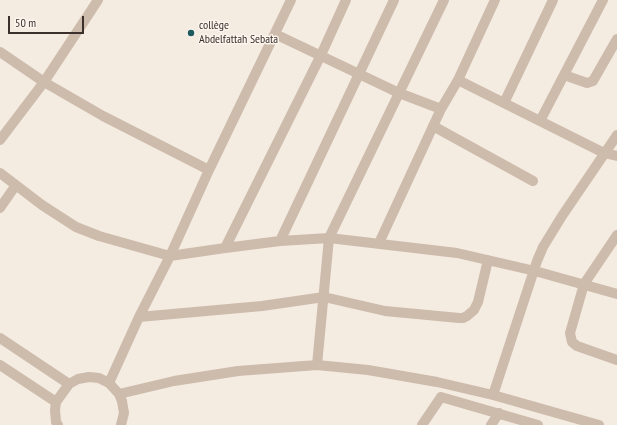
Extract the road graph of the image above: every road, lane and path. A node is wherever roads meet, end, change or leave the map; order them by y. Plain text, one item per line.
1 (98, 0) edge
2 (292, 0) edge
3 (346, 0) edge
4 (394, 0) edge
5 (444, 0) edge
6 (495, 0) edge
7 (553, 0) edge
8 (603, 0) edge
9 (275, 34) junction
10 (617, 39) edge
11 (0, 52) edge
12 (321, 55) junction
13 (360, 74) junction
14 (564, 75) junction
15 (458, 80) junction
16 (44, 82) junction
17 (399, 93) junction
18 (504, 104) junction
19 (441, 110) junction
20 (540, 121) junction
21 (433, 126) junction
22 (617, 135) edge
23 (0, 140) edge
24 (604, 153) junction
25 (617, 156) edge
26 (209, 170) junction
27 (0, 173) edge
28 (533, 180) dead end
29 (16, 185) junction
30 (0, 208) edge
31 (617, 235) edge
32 (329, 238) junction
33 (280, 241) junction
34 (378, 243) junction
35 (225, 248) junction
36 (170, 256) junction
37 (488, 260) junction
38 (534, 271) junction
39 (584, 284) junction
40 (617, 294) edge
41 (324, 297) junction
42 (139, 317) junction
43 (0, 338) edge
44 (617, 360) edge
45 (0, 365) edge
46 (316, 366) junction
47 (437, 382) junction
48 (109, 383) junction
49 (69, 384) junction
50 (119, 394) junction
51 (493, 395) junction
52 (441, 397) junction
53 (56, 402) junction
54 (499, 413) junction
55 (58, 425) edge
56 (121, 425) edge
57 (422, 425) edge
58 (491, 425) edge
59 (538, 425) edge
60 (599, 425) edge

1 - 16 street
2 - 9 street
3 - 12 street
4 - 13 street
5 - 17 street
6 - 15 street
7 - 18 street
8 - 14 street
9 - 12 street
9 - 26 street
10 - 14 street
11 - 16 street
12 - 13 street
12 - 35 street
13 - 17 street
13 - 33 street
14 - 20 street
15 - 18 street
15 - 19 street
16 - 23 street
16 - 26 street
17 - 19 street
17 - 32 street
18 - 20 street
19 - 21 street
20 - 24 street
21 - 28 street
21 - 34 street
22 - 24 street
24 - 25 street
24 - 38 street
26 - 36 street
27 - 29 street
29 - 30 street
29 - 36 street
31 - 39 street
32 - 33 street
32 - 34 street
32 - 41 street
33 - 35 street
34 - 37 street
35 - 36 street
36 - 42 street
37 - 38 street
37 - 41 street
38 - 39 street
38 - 51 street
39 - 40 street
39 - 44 street
41 - 42 street
41 - 46 street
42 - 48 street
43 - 49 street
45 - 53 street
46 - 47 street
46 - 50 street
47 - 51 street
47 - 52 street
48 - 49 street
48 - 50 street
49 - 53 street
50 - 56 street
51 - 60 street
52 - 54 street
52 - 57 street
53 - 55 street
54 - 58 street
54 - 59 street

